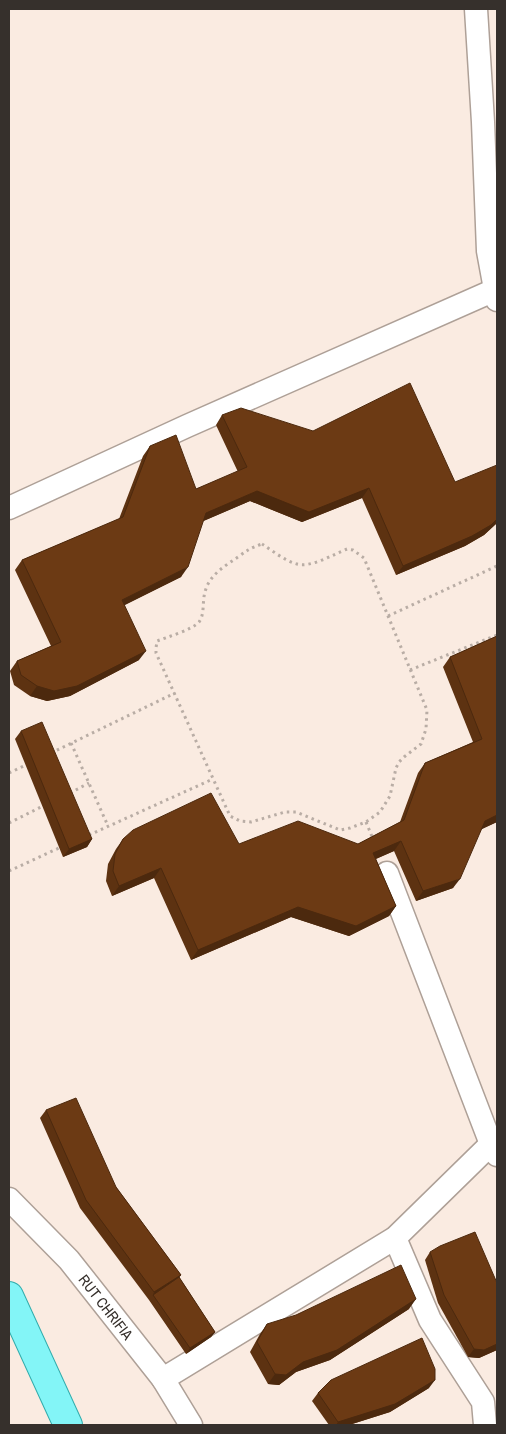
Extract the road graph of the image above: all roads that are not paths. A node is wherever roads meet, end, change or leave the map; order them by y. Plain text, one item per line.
1 (476, 9) edge
2 (496, 293) edge
3 (9, 508) edge
4 (387, 873) dead end
5 (494, 1150) edge
6 (9, 1199) edge
7 (395, 1238) junction
8 (9, 1296) edge
9 (163, 1379) junction
10 (68, 1425) edge
11 (190, 1425) edge
12 (485, 1425) edge

1 - 2 street
2 - 3 street
4 - 5 street
5 - 7 street
6 - 9 street, RUT CHRIFIA
7 - 9 street
7 - 12 street
8 - 10 main road
9 - 11 street, RUT CHRIFIA

